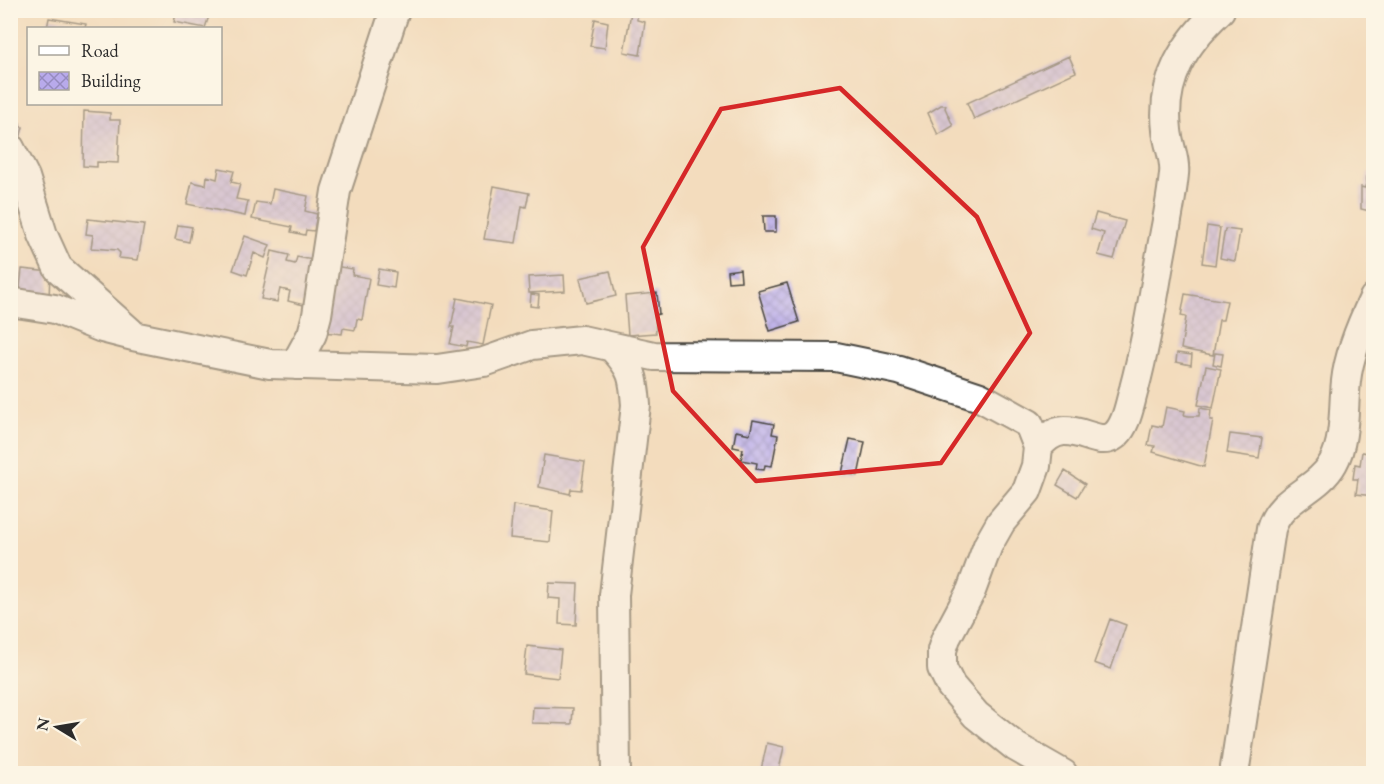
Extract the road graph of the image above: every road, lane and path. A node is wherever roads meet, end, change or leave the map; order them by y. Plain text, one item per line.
1 (395, 10) edge
2 (1220, 10) edge
3 (10, 148) edge
4 (1374, 298) edge
5 (10, 302) edge
6 (136, 337) junction
7 (613, 348) junction
8 (296, 365) junction
9 (1038, 447) junction
10 (616, 774) edge
11 (1063, 774) edge
12 (1234, 774) edge

1 - 8 street
2 - 9 street
3 - 6 street
4 - 12 street
5 - 6 street
6 - 8 street
7 - 8 street
7 - 9 street
7 - 10 street
9 - 11 street

